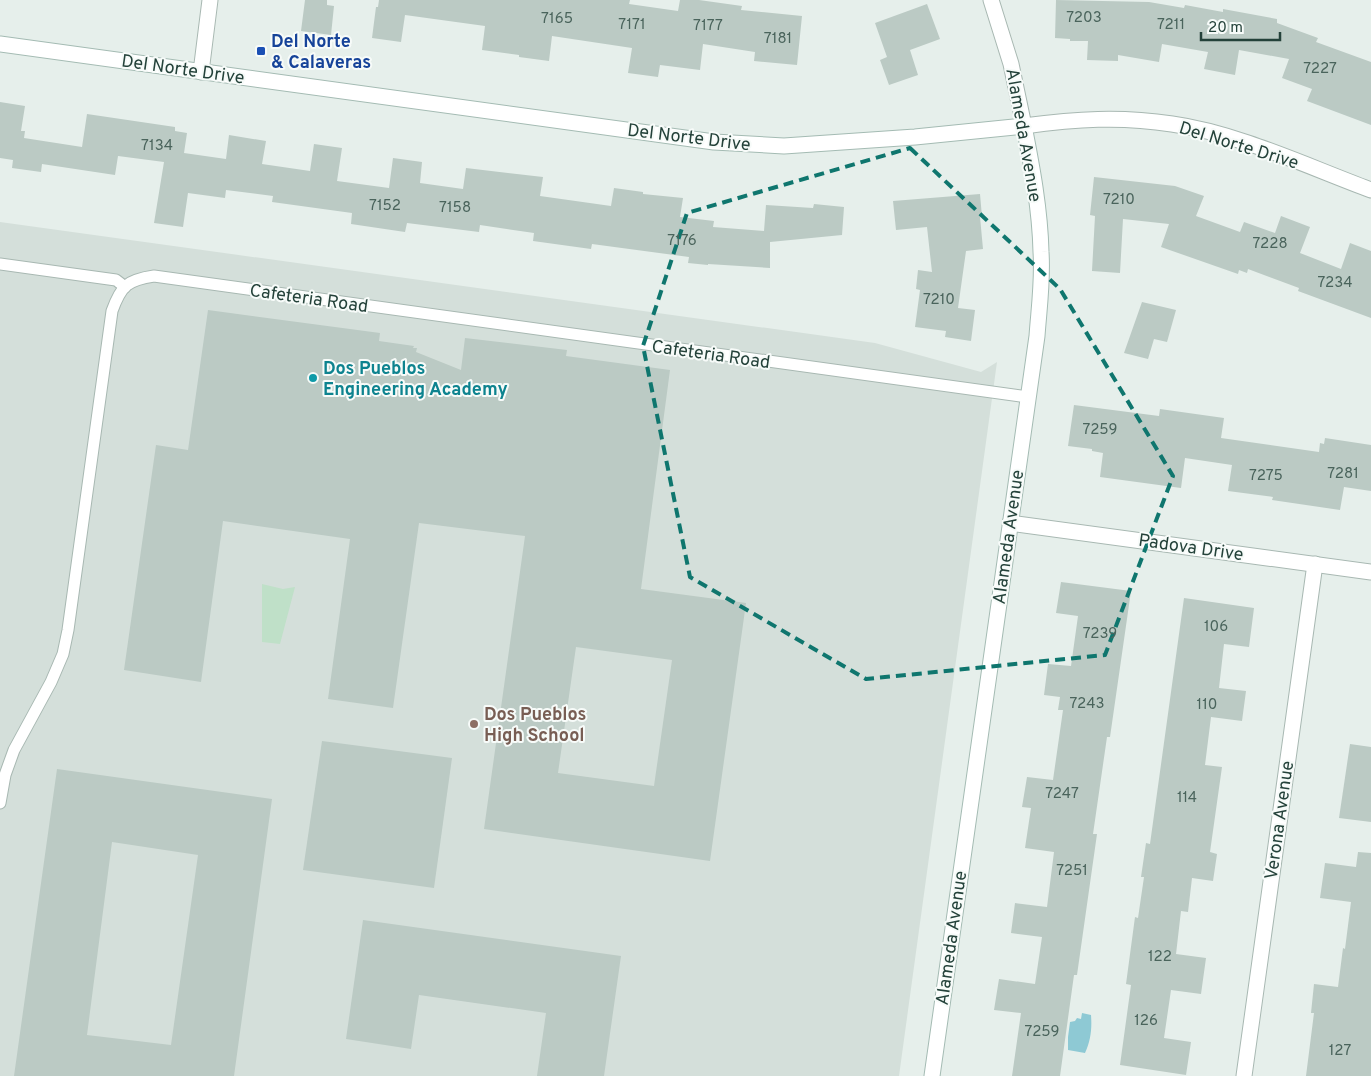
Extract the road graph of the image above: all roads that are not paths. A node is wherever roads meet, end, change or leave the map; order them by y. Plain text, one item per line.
1 (210, 0) edge
2 (991, 0) edge
3 (0, 44) edge
4 (201, 72) junction
5 (1024, 126) junction
6 (1371, 190) edge
7 (0, 264) edge
8 (125, 287) junction
9 (1028, 397) junction
10 (1010, 522) junction
11 (1315, 564) junction
12 (1371, 572) edge
13 (0, 802) edge
14 (932, 1076) edge
15 (1244, 1076) edge

1 - 4 street
2 - 5 street, Alameda Avenue
3 - 4 street, Del Norte Drive
4 - 5 street, Del Norte Drive
5 - 6 street, Del Norte Drive
5 - 9 street, Alameda Avenue
7 - 8 lane
8 - 9 lane, Cafeteria Road
8 - 13 lane
9 - 10 street, Alameda Avenue
10 - 11 street, Padova Drive
10 - 14 street, Alameda Avenue
11 - 12 street, Padova Drive
11 - 15 street, Verona Avenue

